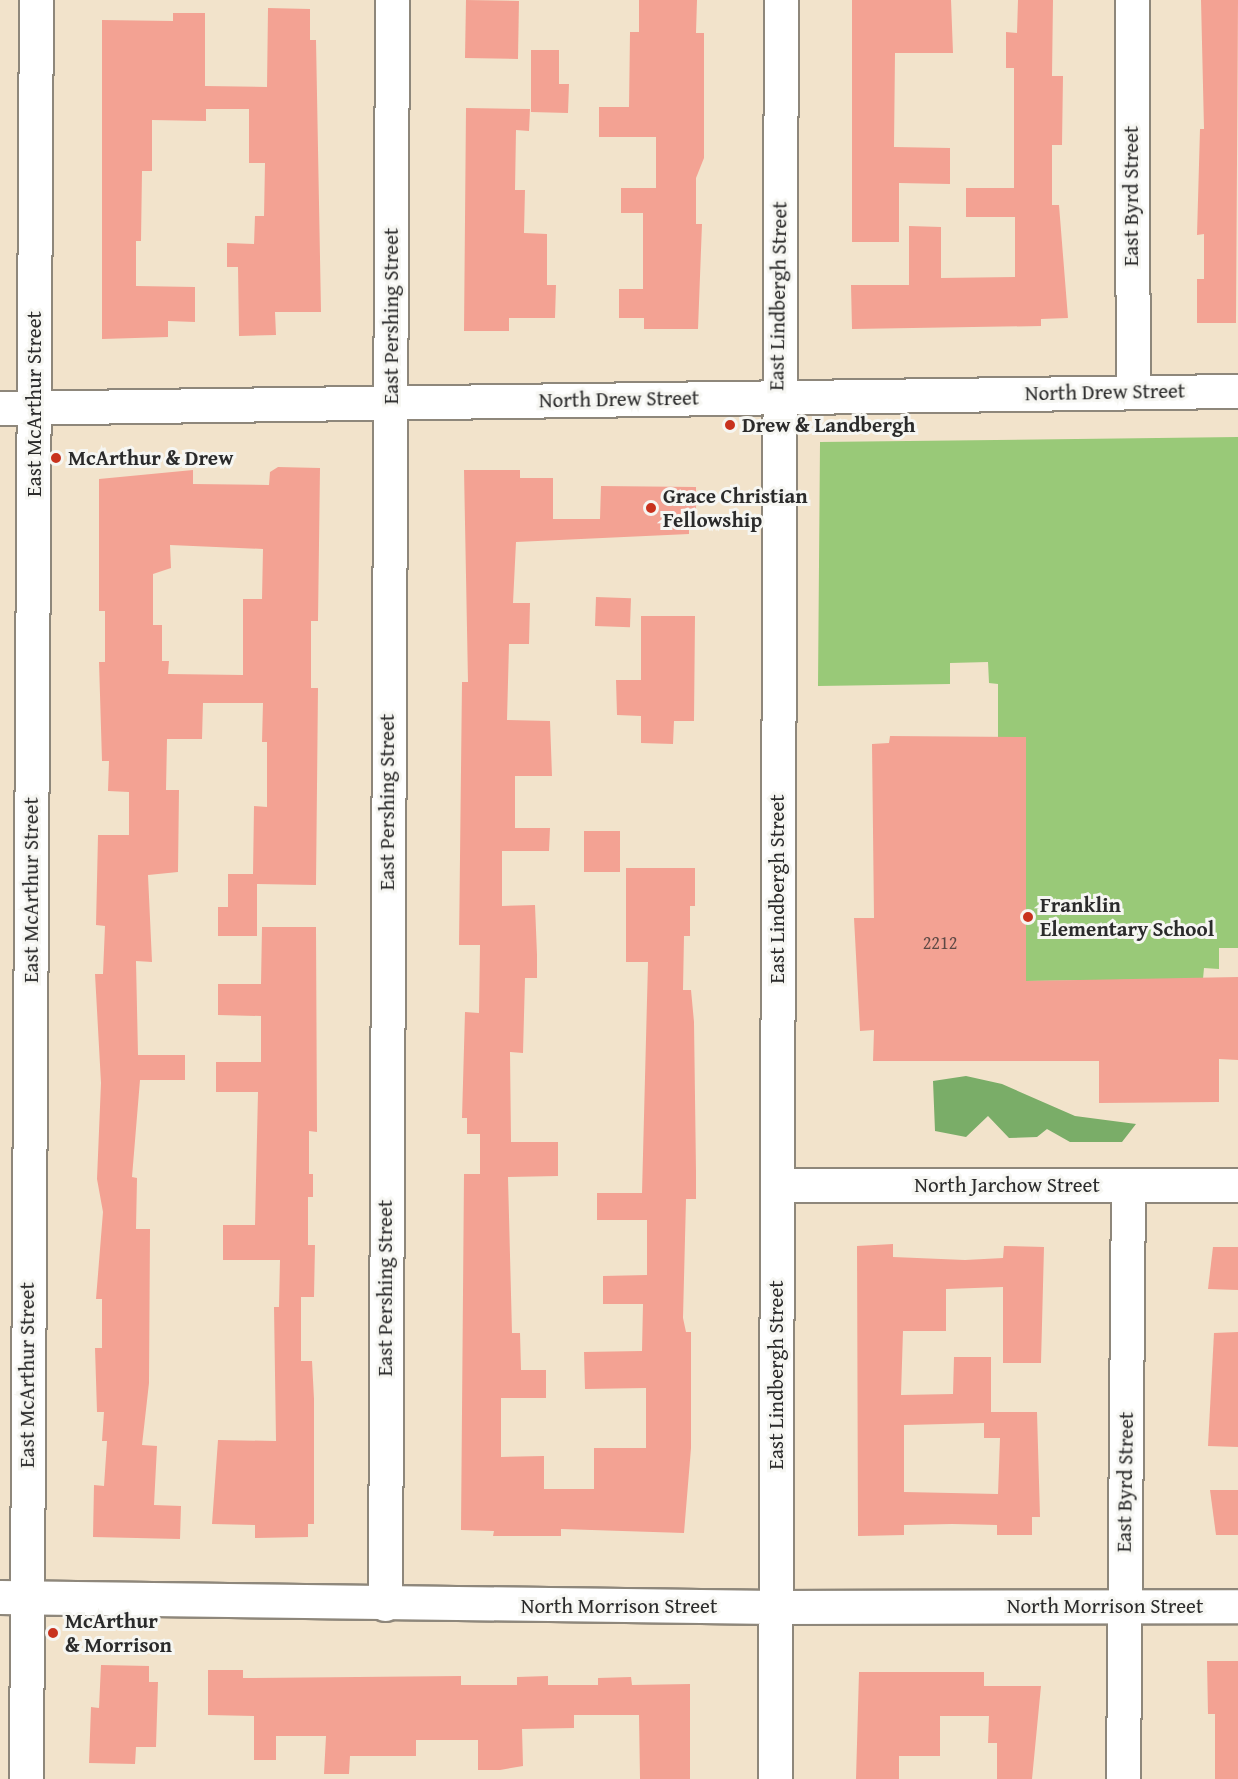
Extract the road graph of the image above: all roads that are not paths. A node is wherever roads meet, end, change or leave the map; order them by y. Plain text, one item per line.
1 (36, 0) edge
2 (392, 0) edge
3 (781, 0) edge
4 (1132, 0) edge
5 (1238, 391) edge
6 (1133, 392) junction
7 (777, 396) junction
8 (391, 404) junction
9 (34, 407) junction
10 (0, 408) edge
11 (777, 1185) junction
12 (1128, 1185) junction
13 (1238, 1185) edge
14 (13, 1598) edge
15 (385, 1604) junction
16 (1123, 1605) junction
17 (1238, 1606) edge
18 (776, 1607) junction
19 (26, 1779) edge
20 (775, 1779) edge
21 (1123, 1779) edge

1 - 9 street, East McArthur Street
2 - 8 street, East Pershing Street
3 - 7 street, East Lindbergh Street
4 - 6 street, East Byrd Street
5 - 6 street, North Drew Street
6 - 7 street, North Drew Street
7 - 8 street, North Drew Street
7 - 11 street, East Lindbergh Street
8 - 9 street, North Drew Street
8 - 15 street, East Pershing Street
9 - 10 street, North Drew Street
9 - 14 street, East McArthur Street
11 - 12 street, North Jarchow Street
11 - 18 street, East Lindbergh Street
12 - 13 street, North Jarchow Street
12 - 16 street, East Byrd Street
14 - 15 street, North Morrison Street
14 - 19 street, East McArthur Street
15 - 18 street, North Morrison Street
16 - 17 street, North Morrison Street
16 - 18 street, North Morrison Street
16 - 21 street, East Byrd Street
18 - 20 street, East Lindbergh Street

